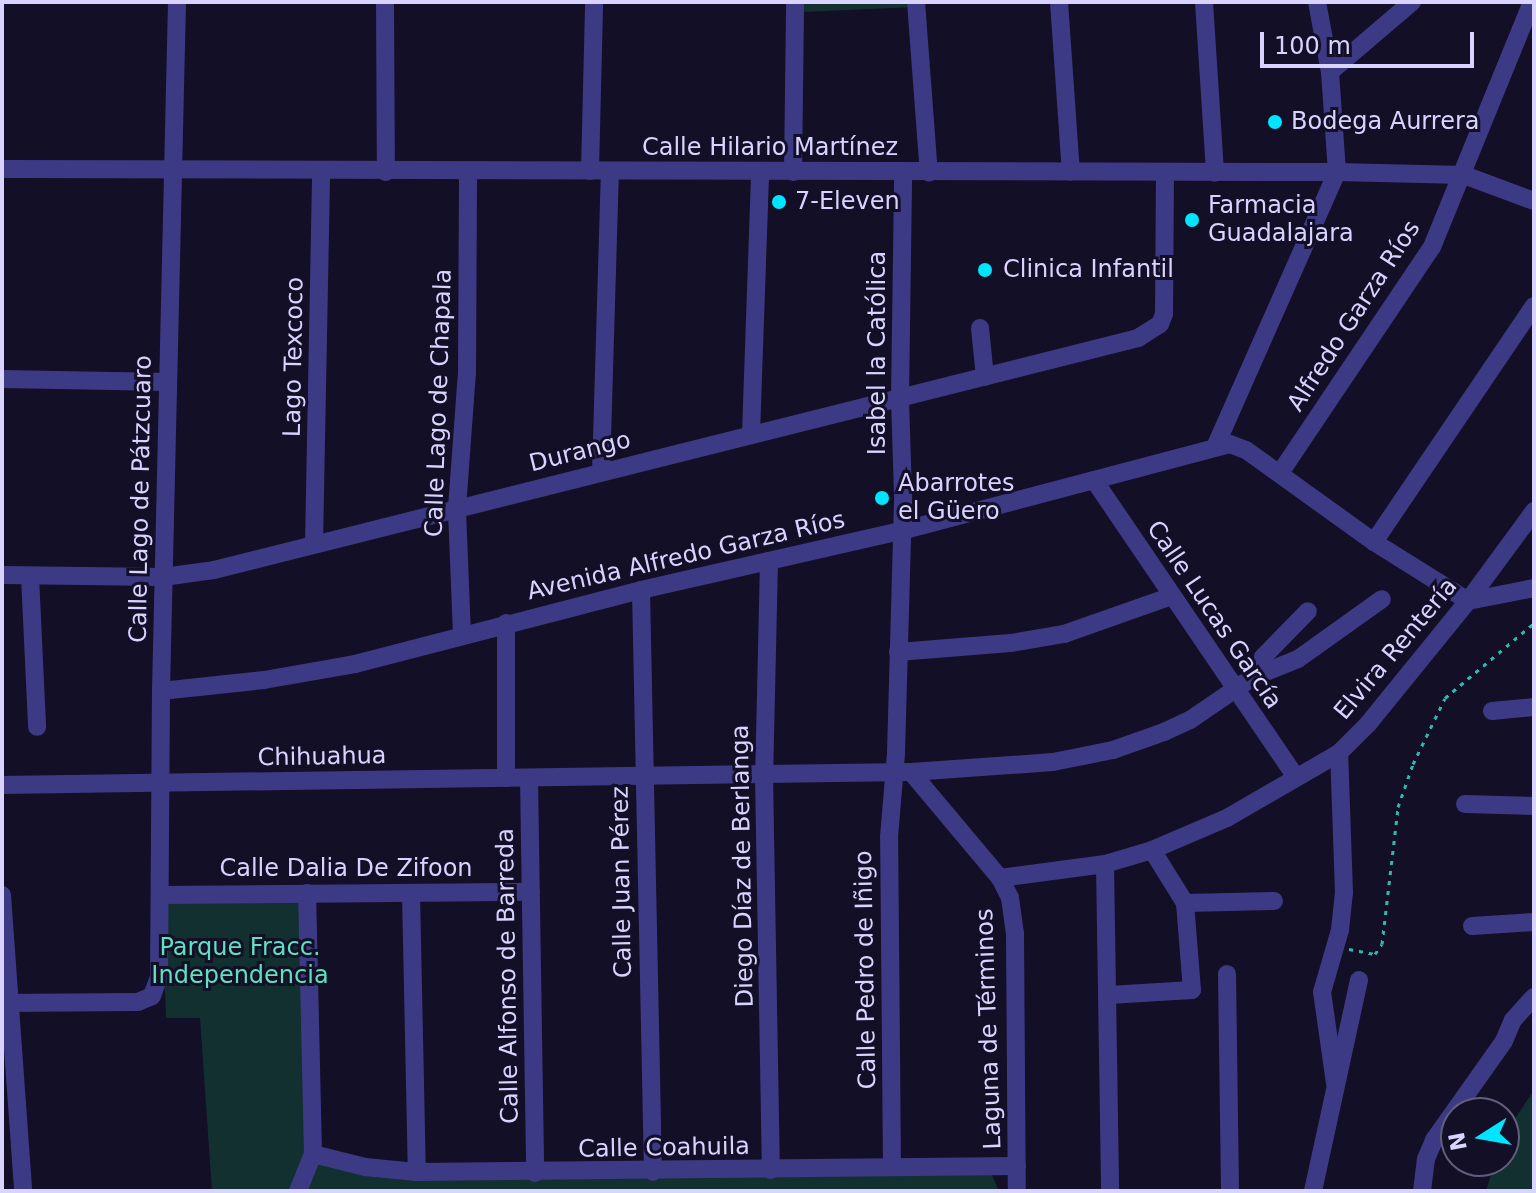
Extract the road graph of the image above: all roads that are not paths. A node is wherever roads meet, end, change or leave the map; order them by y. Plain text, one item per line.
1 (177, 2) edge
2 (385, 2) edge
3 (594, 2) edge
4 (795, 2) edge
5 (916, 2) edge
6 (1059, 2) edge
7 (1204, 2) edge
8 (1317, 2) edge
9 (1412, 2) edge
10 (1532, 2) edge
11 (1330, 72) junction
12 (2, 169) edge
13 (173, 170) junction
14 (321, 171) junction
15 (468, 171) junction
16 (590, 171) junction
17 (610, 171) junction
18 (760, 171) junction
19 (386, 172) junction
20 (793, 172) junction
21 (1071, 172) junction
22 (1337, 172) junction
23 (903, 173) junction
24 (929, 173) junction
25 (1215, 173) junction
26 (1165, 174) junction
27 (1464, 175) junction
28 (1534, 201) edge
29 (1534, 306) edge
30 (980, 328) dead end
31 (985, 377) junction
32 (2, 379) edge
33 (168, 382) junction
34 (900, 399) junction
35 (751, 434) junction
36 (1216, 445) junction
37 (601, 472) junction
38 (1280, 473) junction
39 (1094, 480) junction
40 (457, 508) junction
41 (1534, 511) edge
42 (901, 531) junction
43 (1374, 542) junction
44 (314, 544) junction
45 (769, 561) junction
46 (2, 575) edge
47 (30, 576) junction
48 (163, 577) junction
49 (1534, 588) edge
50 (641, 590) junction
51 (1172, 596) junction
52 (1382, 599) dead end
53 (1468, 601) junction
54 (1308, 611) dead end
55 (506, 623) junction
56 (462, 635) junction
57 (898, 652) junction
58 (1262, 673) junction
59 (1236, 688) junction
60 (161, 691) junction
61 (1534, 707) edge
62 (1492, 711) dead end
63 (37, 727) dead end
64 (1339, 753) junction
65 (902, 773) junction
66 (764, 775) junction
67 (644, 777) junction
68 (1296, 777) junction
69 (506, 778) junction
70 (529, 778) junction
71 (161, 784) junction
72 (2, 785) edge
73 (1465, 804) dead end
74 (1534, 806) edge
75 (1152, 850) junction
76 (1105, 864) junction
77 (1000, 878) junction
78 (531, 892) junction
79 (307, 893) junction
80 (411, 893) junction
81 (2, 895) edge
82 (161, 895) junction
83 (1274, 901) dead end
84 (1185, 903) junction
85 (1534, 922) edge
86 (1472, 926) dead end
87 (1359, 980) dead end
88 (1228, 982) dead end
89 (1109, 995) junction
90 (1534, 997) edge
91 (6, 1003) edge
92 (1335, 1083) junction
93 (11, 1112) edge
94 (313, 1154) junction
95 (1017, 1166) junction
96 (892, 1167) junction
97 (771, 1170) junction
98 (417, 1172) junction
99 (653, 1172) junction
100 (535, 1173) junction
101 (23, 1191) edge
102 (298, 1191) edge
103 (1017, 1191) edge
104 (1110, 1191) edge
105 (1230, 1191) edge
106 (1313, 1191) edge
107 (1422, 1191) edge

1 - 13 street, Calle Lago de Pátzcuaro
2 - 19 street
3 - 16 street
4 - 20 street
5 - 24 street
6 - 21 street
7 - 25 street
8 - 11 street
9 - 11 street
10 - 27 street, Alfredo Garza Ríos
11 - 22 street
12 - 13 street, Calle Hilario Martínez
13 - 14 street, Calle Hilario Martínez
13 - 33 street, Calle Lago de Pátzcuaro
14 - 19 street, Calle Hilario Martínez
14 - 44 street, Lago Texcoco
15 - 16 street, Calle Hilario Martínez
15 - 19 street, Calle Hilario Martínez
15 - 40 street, Calle Lago de Chapala
16 - 17 street, Calle Hilario Martínez
17 - 18 street, Calle Hilario Martínez
17 - 37 street
18 - 20 street, Calle Hilario Martínez
18 - 35 street
20 - 23 street, Calle Hilario Martínez
21 - 24 street, Calle Hilario Martínez
21 - 26 street, Calle Hilario Martínez
22 - 25 street, Calle Hilario Martínez
22 - 27 street, Calle Hilario Martínez
22 - 36 street
23 - 24 street, Calle Hilario Martínez
23 - 34 street, Isabel la Católica
25 - 26 street, Calle Hilario Martínez
26 - 31 street, Durango
27 - 28 street, Calle Hilario Martínez
27 - 38 street, Alfredo Garza Ríos
29 - 43 street
30 - 31 street
31 - 34 street, Durango
32 - 33 street
33 - 48 street, Calle Lago de Pátzcuaro
34 - 35 street, Durango
34 - 42 street, Isabel la Católica
35 - 37 street, Durango
36 - 38 street
36 - 39 street, Avenida Alfredo Garza Ríos
37 - 40 street, Durango
38 - 43 street
39 - 42 street, Avenida Alfredo Garza Ríos
39 - 51 street, Calle Lucas García
40 - 44 street, Durango
40 - 56 street, Calle Lago de Chapala
41 - 53 street, Elvira Rentería
42 - 45 street, Avenida Alfredo Garza Ríos
42 - 57 street, Isabel la Católica
43 - 53 street
44 - 48 street, Durango
45 - 50 street, Avenida Alfredo Garza Ríos
45 - 66 street, Diego Díaz de Berlanga
46 - 47 street, Durango
47 - 48 street, Durango
47 - 63 street
48 - 60 street, Calle Lago de Pátzcuaro
49 - 53 street
50 - 55 street, Avenida Alfredo Garza Ríos
50 - 67 street, Calle Juan Pérez
51 - 57 street
51 - 59 street, Calle Lucas García
52 - 58 street, Chihuahua
53 - 64 street, Elvira Rentería
54 - 58 street
55 - 56 street, Avenida Alfredo Garza Ríos
55 - 69 street
56 - 60 street, Avenida Alfredo Garza Ríos
57 - 65 street, Isabel la Católica
58 - 59 street, Chihuahua
59 - 65 street, Chihuahua
59 - 68 street, Calle Lucas García
60 - 71 street, Calle Lago de Pátzcuaro
61 - 62 street
64 - 68 street, Elvira Rentería
64 - 92 street
65 - 66 street, Chihuahua
65 - 77 street, Laguna de Términos
65 - 96 street, Calle Pedro de Iñigo
66 - 67 street, Chihuahua
66 - 97 street, Diego Díaz de Berlanga
67 - 70 street, Chihuahua
67 - 99 street, Calle Juan Pérez
68 - 75 street, Elvira Rentería
69 - 70 street, Chihuahua
69 - 71 street, Chihuahua
70 - 78 street, Calle Alfonso de Barreda
71 - 72 street, Chihuahua
71 - 82 street, Calle Lago de Pátzcuaro
73 - 74 street
75 - 76 street, Elvira Rentería
75 - 84 street
76 - 77 street, Elvira Rentería
76 - 89 street
77 - 95 street, Laguna de Términos
78 - 80 street, Calle Dalia De Zifoon
78 - 100 street, Calle Alfonso de Barreda
79 - 80 street, Calle Dalia De Zifoon
79 - 82 street, Calle Dalia De Zifoon
79 - 94 street
80 - 98 street
81 - 91 street
82 - 91 street, Calle Lago de Pátzcuaro
83 - 84 street
84 - 89 street
85 - 86 street
87 - 92 street
88 - 105 street
89 - 104 street
90 - 107 street
91 - 93 street
92 - 106 street
93 - 101 street
94 - 98 street, Calle Coahuila
94 - 102 street
95 - 96 street, Calle Coahuila
95 - 103 street, Laguna de Términos
96 - 97 street, Calle Coahuila
97 - 99 street, Calle Coahuila
98 - 100 street, Calle Coahuila
99 - 100 street, Calle Coahuila

